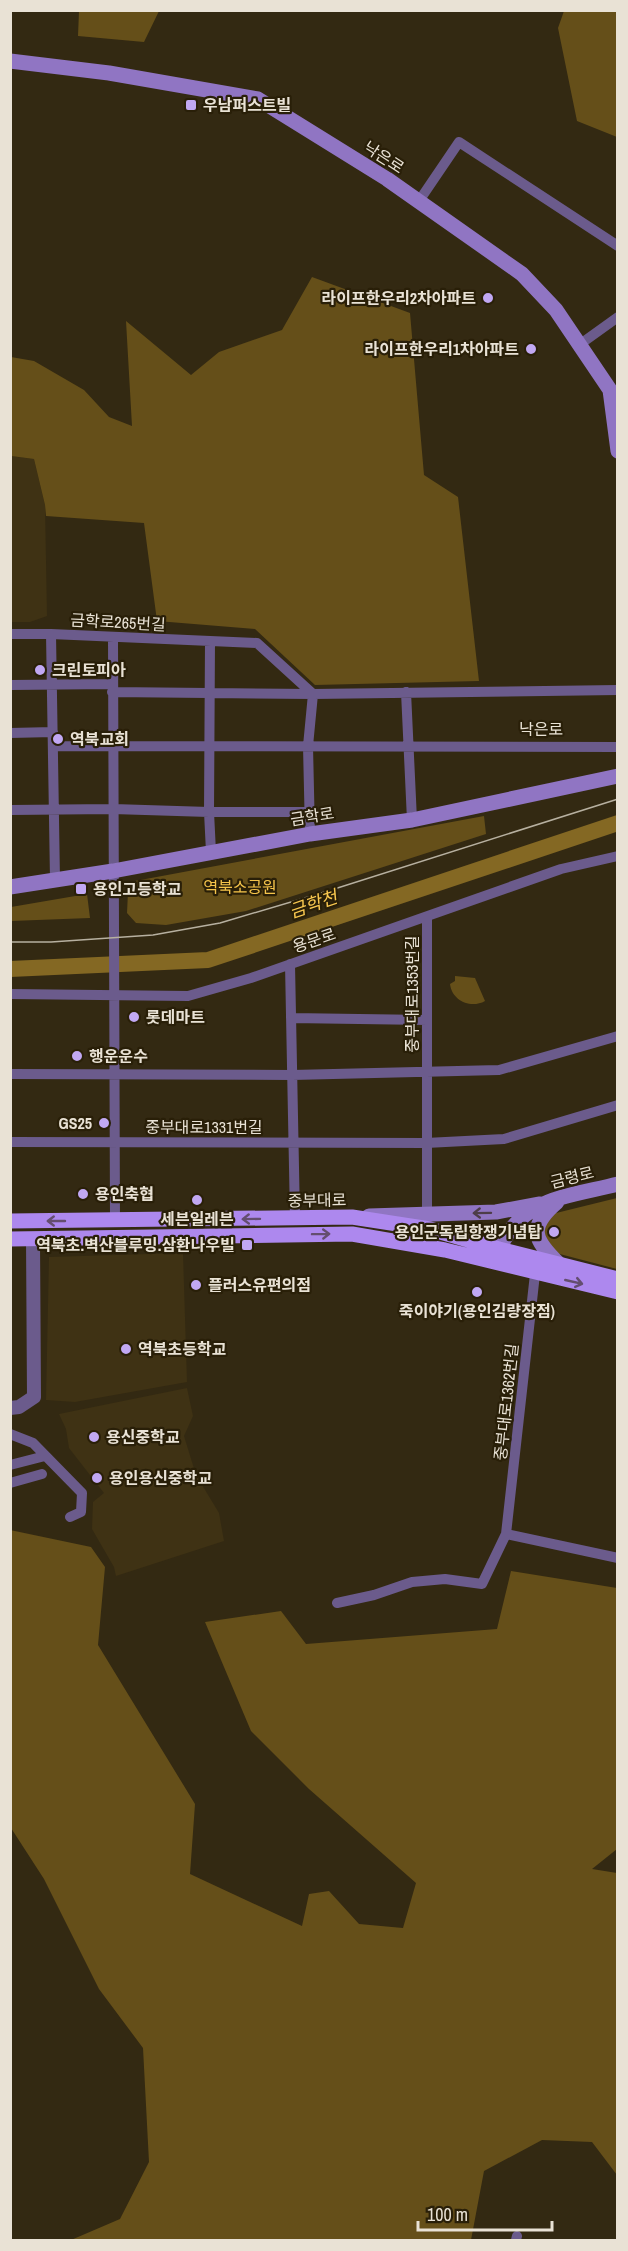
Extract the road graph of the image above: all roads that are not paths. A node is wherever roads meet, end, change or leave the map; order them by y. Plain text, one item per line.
1 (10, 61) edge
2 (419, 201) junction
3 (618, 246) edge
4 (618, 317) edge
5 (579, 345) junction
6 (614, 396) edge
7 (618, 451) edge
8 (10, 634) edge
9 (51, 634) junction
10 (113, 637) junction
11 (210, 641) junction
12 (52, 684) junction
13 (10, 685) edge
14 (112, 688) junction
15 (618, 690) edge
16 (406, 692) junction
17 (210, 693) junction
18 (313, 694) junction
19 (53, 732) junction
20 (10, 734) edge
21 (53, 746) junction
22 (113, 746) junction
23 (209, 746) junction
24 (308, 746) junction
25 (408, 747) junction
26 (618, 747) edge
27 (618, 776) edge
28 (113, 809) junction
29 (10, 810) edge
30 (55, 810) junction
31 (209, 812) junction
32 (309, 812) junction
33 (412, 820) junction
34 (310, 834) junction
35 (211, 852) junction
36 (618, 856) edge
37 (113, 872) junction
38 (55, 880) junction
39 (10, 887) edge
40 (427, 917) junction
41 (290, 964) junction
42 (10, 994) edge
43 (113, 994) junction
44 (291, 1018) junction
45 (427, 1020) junction
46 (618, 1036) edge
47 (427, 1071) junction
48 (115, 1073) junction
49 (10, 1074) edge
50 (292, 1075) junction
51 (618, 1105) edge
52 (10, 1142) edge
53 (114, 1142) junction
54 (293, 1143) junction
55 (426, 1143) junction
56 (618, 1184) edge
57 (560, 1198) junction
58 (540, 1204) junction
59 (427, 1214) junction
60 (351, 1217) junction
61 (295, 1218) junction
62 (10, 1221) edge
63 (115, 1221) junction
64 (10, 1239) edge
65 (33, 1239) junction
66 (496, 1256) junction
67 (559, 1264) junction
68 (534, 1274) junction
69 (618, 1279) edge
70 (618, 1292) edge
71 (10, 1408) edge
72 (10, 1434) edge
73 (45, 1456) junction
74 (10, 1465) edge
75 (42, 1474) dead end
76 (10, 1483) edge
77 (69, 1517) dead end
78 (507, 1534) junction
79 (618, 1558) edge
80 (337, 1603) dead end

1 - 2 main road, 낙은로
2 - 3 street
2 - 5 main road, 낙은로
4 - 5 street
5 - 6 main road, 낙은로
6 - 7 main road, 낙은로
8 - 9 street
9 - 10 street, 금학로265번길
9 - 12 street, 금학로265번길
10 - 11 street, 금학로265번길
10 - 14 street
11 - 17 street
11 - 18 street, 금학로265번길
12 - 13 street
12 - 14 street
12 - 19 street, 금학로265번길
14 - 17 street
14 - 22 street
15 - 16 street
16 - 18 street
16 - 25 street
17 - 18 street
17 - 23 street
18 - 24 street
19 - 20 street
19 - 21 street, 금학로265번길
21 - 22 street, 낙은로
21 - 30 street, 금학로265번길
22 - 23 street, 낙은로
22 - 28 street
23 - 24 street, 낙은로
23 - 31 street
24 - 25 street, 낙은로
24 - 32 street
25 - 26 street, 낙은로
25 - 33 street
27 - 33 main road, 금학로
28 - 30 street
28 - 31 street
28 - 37 street
29 - 30 street
30 - 38 street, 금학로265번길
31 - 32 street
31 - 35 street
32 - 34 street
33 - 34 main road, 금학로
34 - 35 main road, 금학로
35 - 37 main road, 금학로
36 - 40 street, 용문로
37 - 38 main road, 금학로
37 - 43 street
38 - 39 main road, 금학로
40 - 41 street, 용문로
40 - 45 street, 중부대로1353번길
41 - 43 street, 용문로
41 - 44 street
42 - 43 street, 용문로
43 - 48 street
44 - 45 street
44 - 50 street
45 - 47 street, 중부대로1353번길
46 - 47 street, 중부대로1353번길
47 - 50 street
47 - 55 street, 중부대로1353번길
48 - 49 street
48 - 50 street
48 - 53 street
50 - 54 street
51 - 55 street
52 - 53 street, 중부대로1331번길
53 - 54 street, 중부대로1331번길
53 - 63 street
54 - 55 street, 중부대로1331번길
54 - 61 street
55 - 59 street, 중부대로1353번길
56 - 57 main road, 금령로
57 - 58 main road, 금령로
57 - 67 main road
58 -> 59 main road
58 - 66 main road, 금령로
59 - 60 main road
60 - 61 main road, 중부대로
60 - 66 main road, 중부대로
61 -> 63 main road, 중부대로
63 -> 62 main road, 중부대로
64 - 65 main road, 중부대로
65 -> 66 main road, 중부대로
65 - 71 street
66 - 67 main road, 중부대로
66 - 68 main road, 중부대로
67 - 69 main road, 중부대로
68 -> 70 main road, 중부대로
68 - 78 street, 중부대로1362번길
72 - 73 street
73 - 74 street
73 - 77 street
75 - 76 street
78 - 79 street
78 - 80 street

